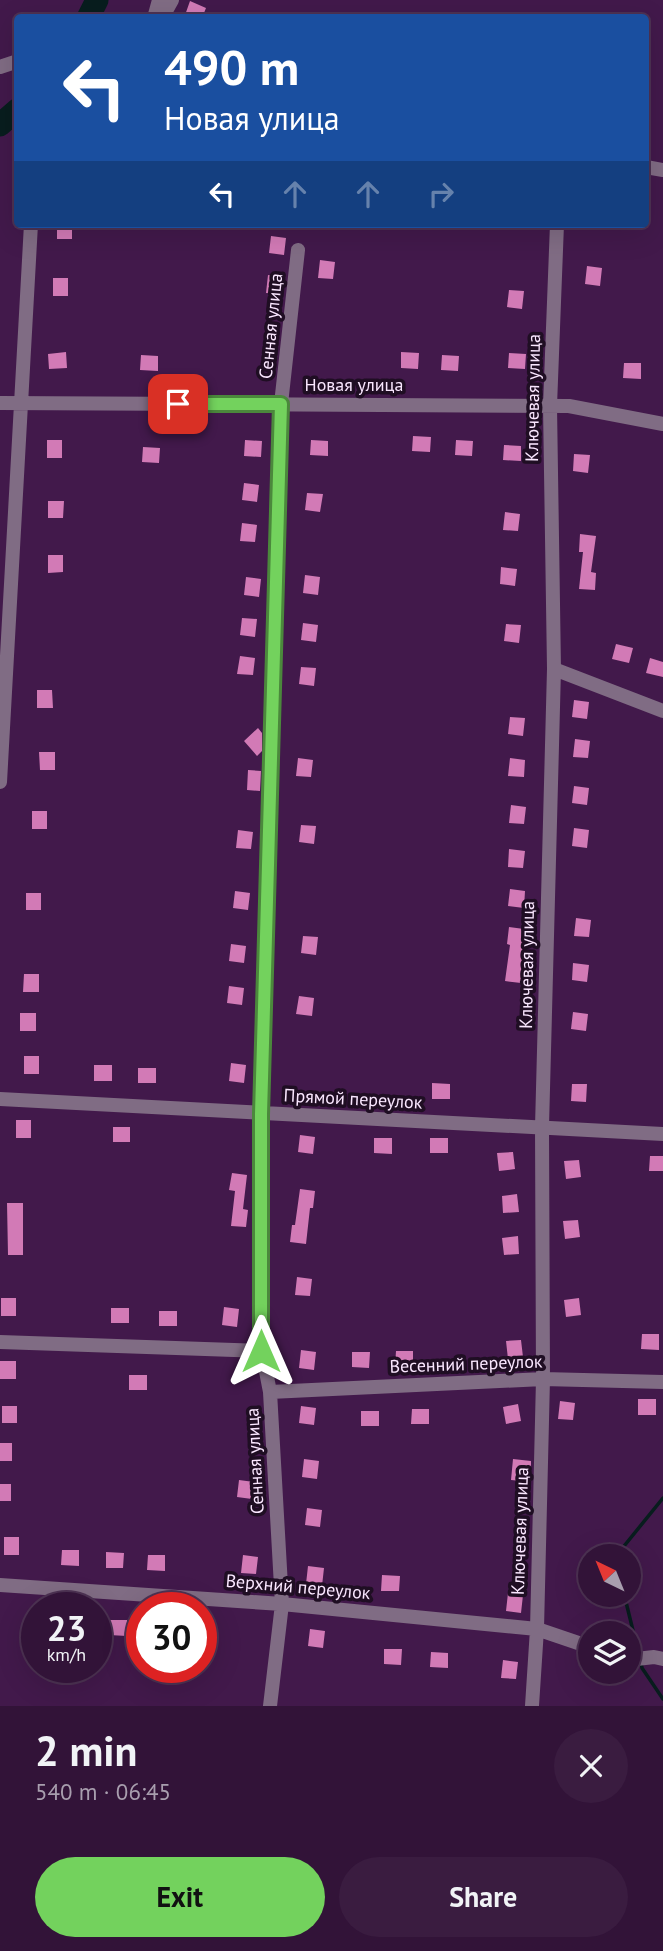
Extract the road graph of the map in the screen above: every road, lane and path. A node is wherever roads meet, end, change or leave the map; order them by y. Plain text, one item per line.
1 (31, 228) edge
2 (557, 228) edge
3 (298, 250) dead end
4 (0, 403) edge
5 (23, 403) junction
6 (281, 404) junction
7 (550, 406) junction
8 (663, 424) edge
9 (554, 670) junction
10 (663, 711) edge
11 (0, 782) edge
12 (0, 1098) edge
13 (261, 1114) junction
14 (542, 1127) junction
15 (663, 1134) edge
16 (0, 1342) edge
17 (261, 1351) junction
18 (543, 1379) junction
19 (663, 1381) edge
20 (270, 1392) junction
21 (0, 1585) edge
22 (282, 1604) junction
23 (537, 1629) junction
24 (578, 1643) edge
25 (659, 1658) edge
26 (641, 1660) edge
27 (270, 1706) edge
28 (532, 1706) edge

1 - 5 street
2 - 7 street, Ключевая улица
3 - 6 street, Сенная улица
4 - 5 street, Новая улица
5 - 6 street, Новая улица
5 - 11 street
6 - 7 street, Новая улица
6 - 13 street, Сенная улица
7 - 8 street, Новая улица
7 - 9 street, Ключевая улица
9 - 10 street
9 - 14 street, Ключевая улица
12 - 13 street, Прямой переулок
13 - 14 street, Прямой переулок
13 - 17 street, Сенная улица
14 - 15 street, Прямой переулок
14 - 18 street, Ключевая улица
16 - 17 street
17 - 20 street, Сенная улица
18 - 19 street, Весенний переулок
18 - 20 street, Весенний переулок
18 - 23 street, Ключевая улица
20 - 22 street, Сенная улица
21 - 22 street, Верхний переулок
22 - 23 street, Верхний переулок
22 - 27 street, Сенная улица
23 - 24 street, Верхний переулок
23 - 28 street, Ключевая улица
25 - 26 street

